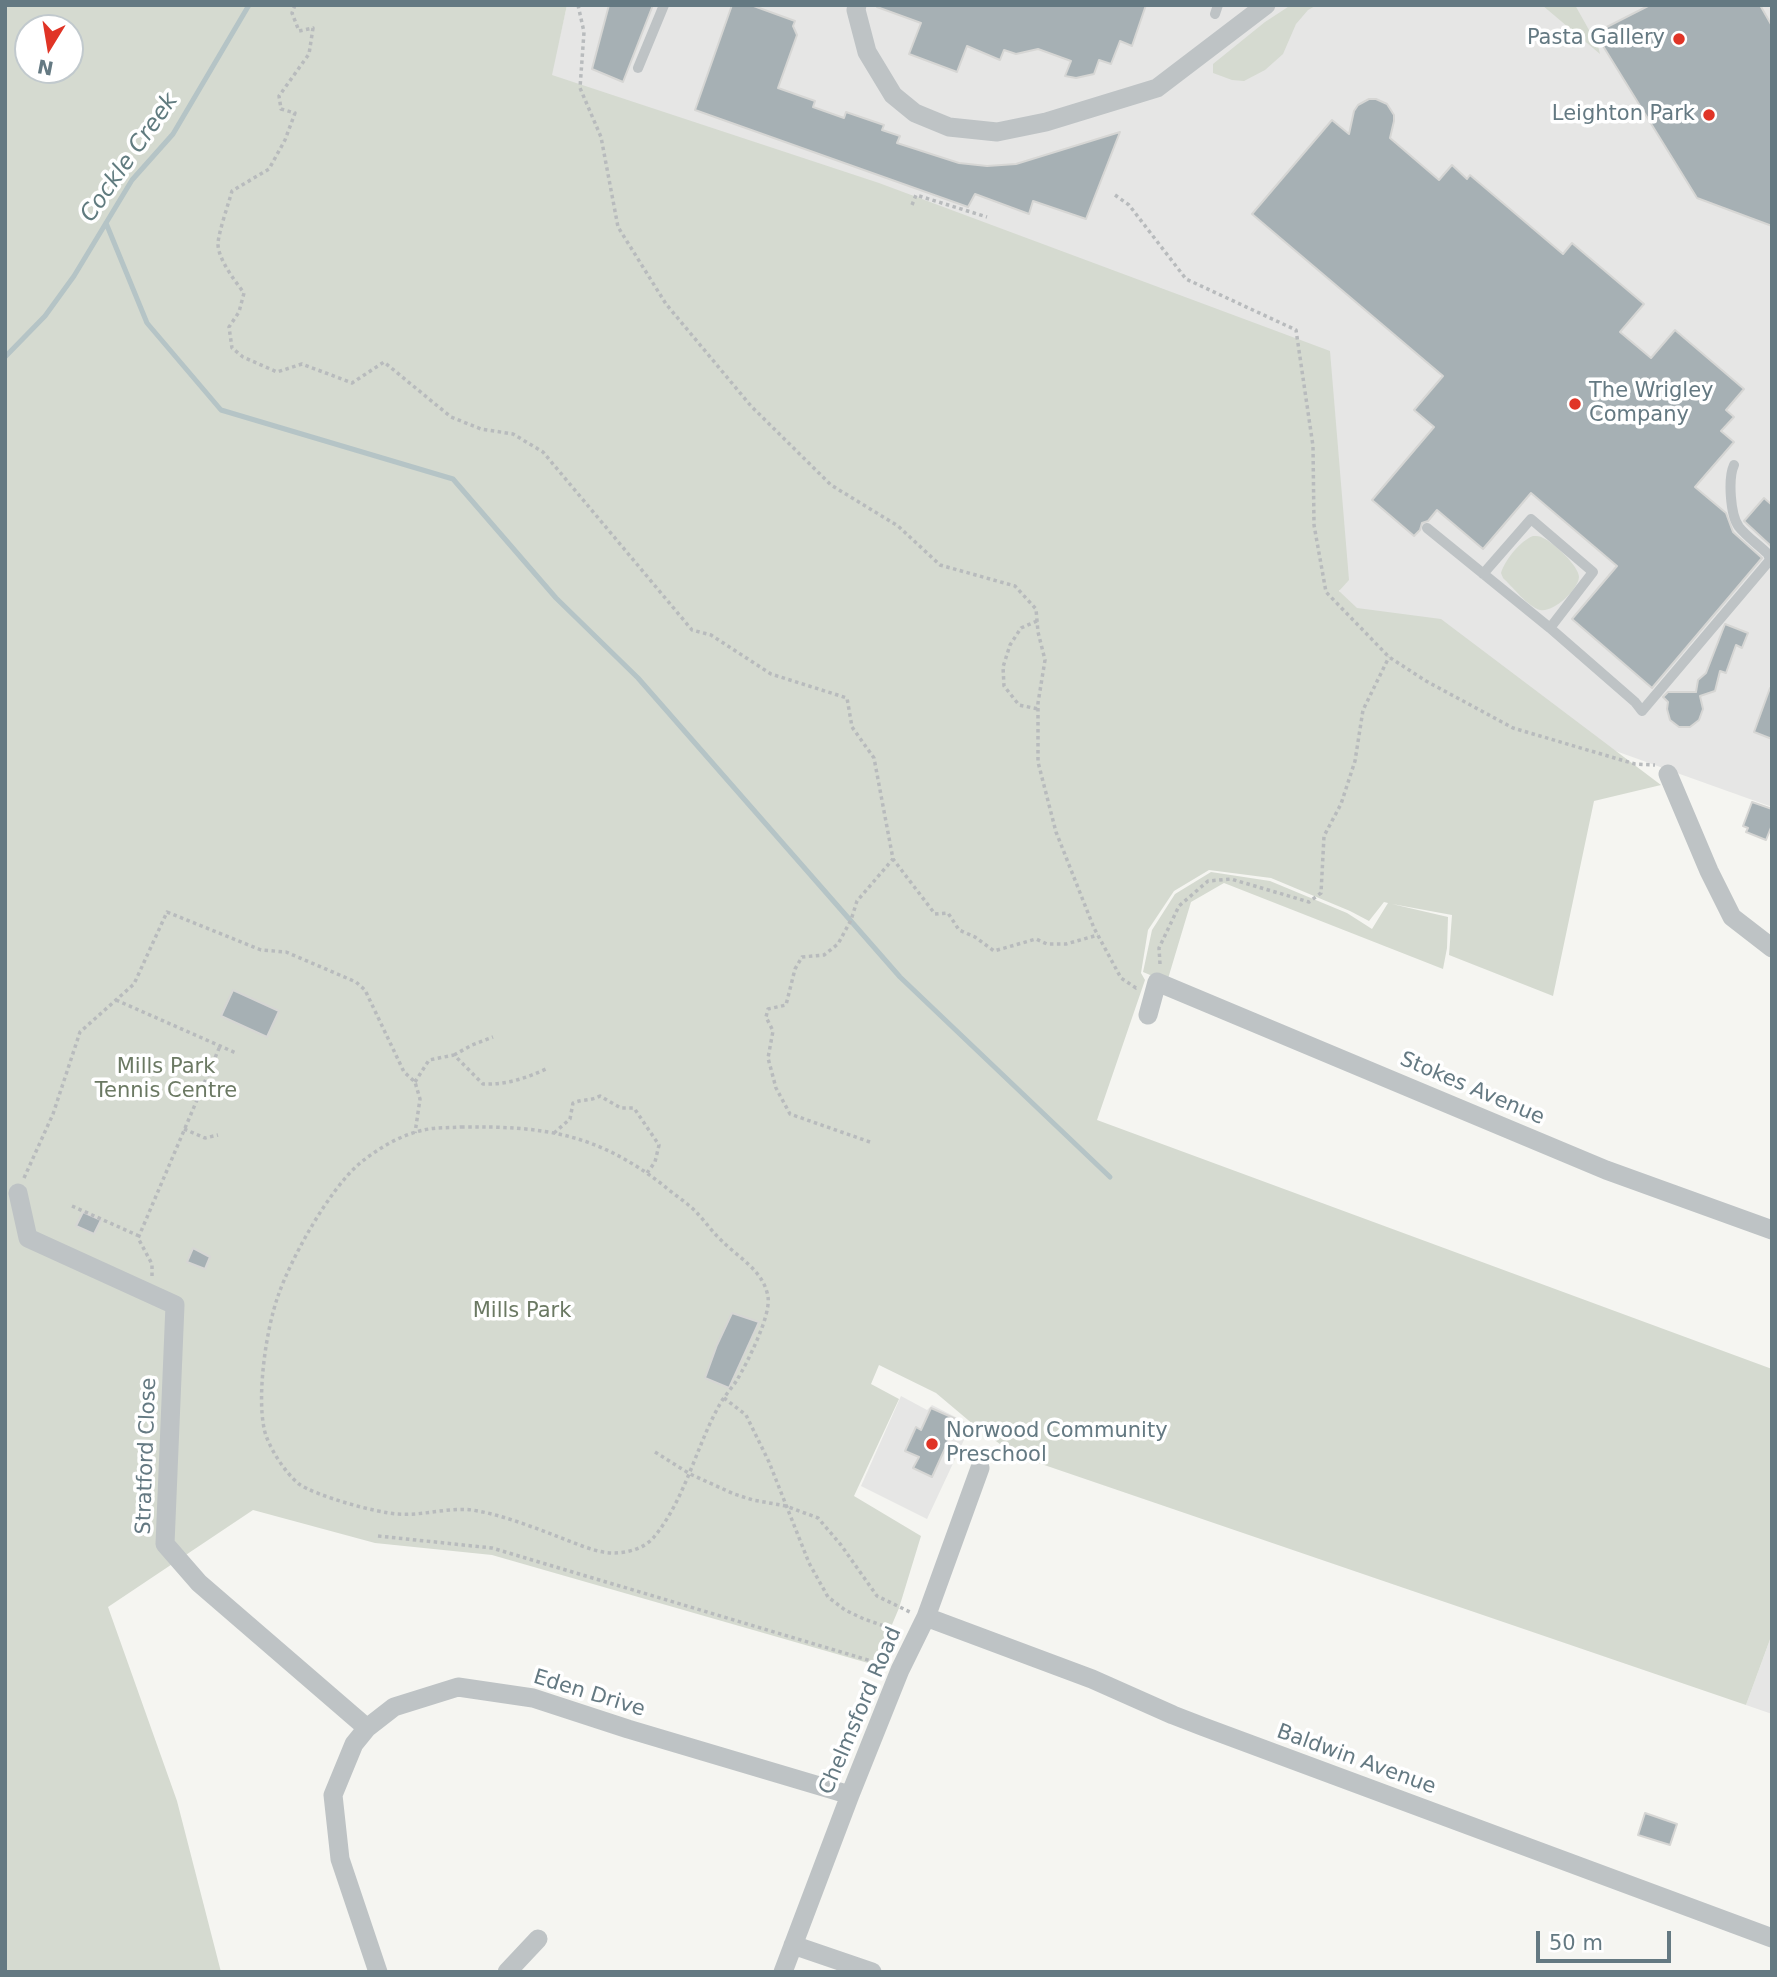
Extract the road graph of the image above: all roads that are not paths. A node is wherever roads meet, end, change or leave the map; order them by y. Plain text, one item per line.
1 (664, 5) edge
2 (857, 5) edge
3 (1266, 5) edge
4 (638, 68) dead end
5 (1734, 465) dead end
6 (1427, 528) dead end
7 (1483, 574) junction
8 (1550, 628) junction
9 (1665, 767) road end
10 (1772, 948) edge
11 (1148, 1015) dead end
12 (18, 1193) road end
13 (1772, 1230) edge
14 (980, 1468) dead end
15 (926, 1617) junction
16 (367, 1728) junction
17 (850, 1795) junction
18 (1772, 1938) edge
19 (538, 1939) dead end
20 (793, 1945) junction
21 (378, 1972) edge
22 (507, 1972) edge
23 (783, 1972) edge
24 (872, 1972) edge

1 - 4 lane
2 - 3 street
5 - 8 lane
6 - 7 lane
7 - 8 lane
7 - 8 lane
9 - 10 street
11 - 13 street, Stokes Avenue
12 - 16 street, Stratford Close
14 - 15 street, Chelmsford Road
15 - 17 street, Chelmsford Road
15 - 18 street, Baldwin Avenue
16 - 17 street, Eden Drive
16 - 21 street, Eden Drive
17 - 20 street, Chelmsford Road
19 - 22 street
20 - 23 street, Chelmsford Road
20 - 24 street

